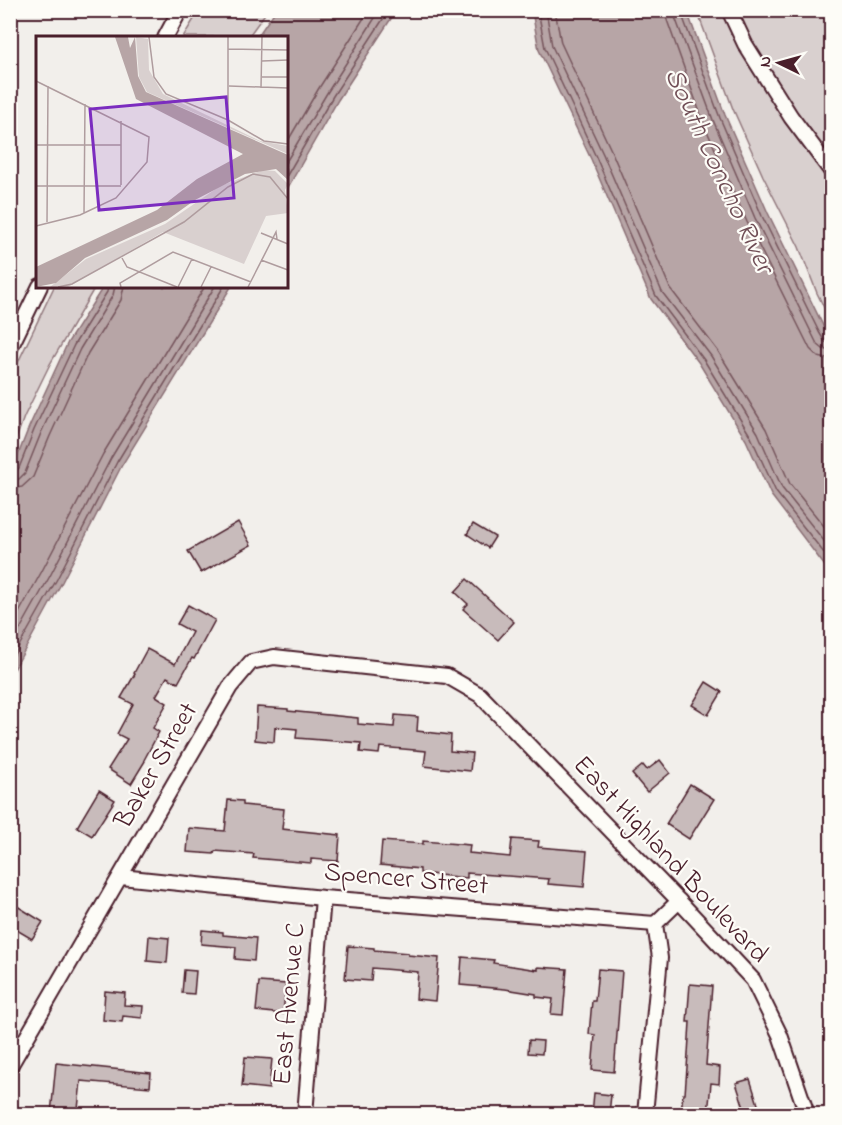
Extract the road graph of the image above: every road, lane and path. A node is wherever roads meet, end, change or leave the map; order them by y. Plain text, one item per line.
1 (180, 10) edge
2 (729, 10) edge
3 (166, 36) edge
4 (831, 172) edge
5 (39, 288) edge
6 (10, 348) edge
7 (447, 676) joint
8 (121, 877) junction
9 (323, 898) junction
10 (679, 901) junction
11 (655, 924) junction
12 (10, 1066) edge
13 (305, 1114) edge
14 (645, 1114) edge
15 (807, 1114) edge

1 - 3 street
2 - 4 street
5 - 6 street
7 - 8 street, Baker Street
7 - 10 street, East Highland Boulevard
8 - 9 street, Spencer Street
8 - 12 street, Baker Street
9 - 11 street, Spencer Street
9 - 13 street, East Avenue C
10 - 11 street
10 - 15 street, East Highland Boulevard
11 - 14 street

